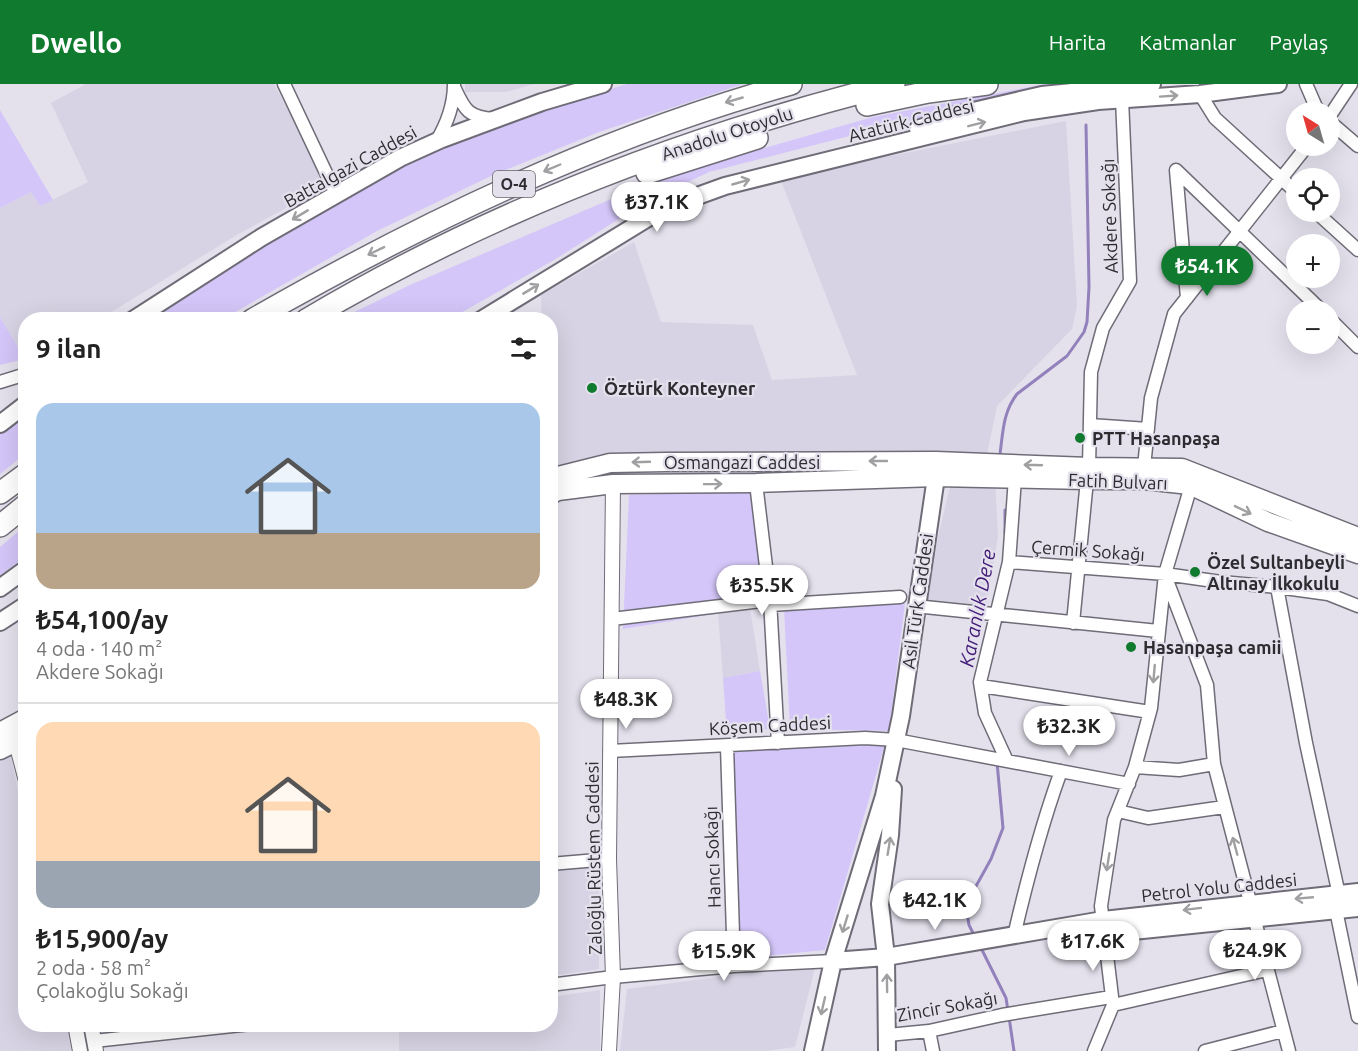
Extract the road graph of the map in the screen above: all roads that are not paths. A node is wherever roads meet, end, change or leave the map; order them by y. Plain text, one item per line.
1 (284, 84) edge
2 (603, 84) edge
3 (791, 84) edge
4 (894, 84) edge
5 (987, 84) edge
6 (1278, 84) edge
7 (1306, 84) edge
8 (1351, 84) edge
9 (1144, 85) edge
10 (454, 86) edge
11 (1200, 94) junction
12 (1122, 99) junction
13 (1314, 102) edge
14 (1340, 102) edge
15 (497, 119) junction
16 (1340, 129) edge
17 (436, 142) junction
18 (1358, 146) edge
19 (1299, 156) edge
20 (838, 158) junction
21 (1281, 179) junction
22 (1286, 183) edge
23 (336, 194) junction
24 (1327, 222) edge
25 (1240, 231) junction
26 (454, 241) junction
27 (1358, 250) edge
28 (1187, 298) junction
29 (1311, 300) edge
30 (145, 312) edge
31 (266, 312) edge
32 (320, 312) edge
33 (494, 312) edge
34 (1340, 329) edge
35 (1358, 347) edge
36 (18, 376) edge
37 (0, 382) edge
38 (18, 410) edge
39 (0, 424) edge
40 (1090, 425) junction
41 (1148, 429) junction
42 (936, 469) junction
43 (1144, 473) junction
44 (1088, 474) junction
45 (558, 476) edge
46 (1015, 478) junction
47 (1193, 479) junction
48 (18, 480) edge
49 (756, 483) junction
50 (613, 484) junction
51 (558, 491) edge
52 (0, 493) edge
53 (18, 511) edge
54 (0, 526) edge
55 (1358, 537) edge
56 (1358, 554) edge
57 (1009, 562) junction
58 (1079, 566) junction
59 (1165, 574) junction
60 (18, 575) edge
61 (1277, 587) junction
62 (0, 588) edge
63 (900, 597) dead end
64 (770, 602) junction
65 (915, 606) junction
66 (1358, 606) edge
67 (18, 610) edge
68 (991, 614) junction
69 (612, 619) junction
70 (0, 622) edge
71 (1073, 623) junction
72 (1158, 631) junction
73 (981, 686) junction
74 (1150, 712) junction
75 (0, 732) edge
76 (18, 733) edge
77 (896, 740) junction
78 (778, 743) junction
79 (727, 746) junction
80 (610, 751) junction
81 (1005, 761) junction
82 (1214, 764) junction
83 (1135, 767) junction
84 (1061, 771) junction
85 (1129, 784) junction
86 (1224, 807) junction
87 (1118, 810) junction
88 (609, 859) junction
89 (558, 863) edge
90 (856, 887) junction
91 (1358, 892) edge
92 (1337, 903) junction
93 (880, 904) junction
94 (1358, 908) edge
95 (1252, 910) junction
96 (1103, 927) junction
97 (1014, 936) junction
98 (885, 949) junction
99 (833, 961) junction
100 (734, 966) junction
101 (1268, 970) junction
102 (612, 977) junction
103 (558, 984) edge
104 (1112, 1001) junction
105 (1358, 1017) edge
106 (929, 1031) junction
107 (1283, 1031) junction
108 (77, 1032) edge
109 (194, 1032) edge
110 (887, 1043) edge
111 (95, 1046) edge
112 (80, 1047) edge
113 (609, 1051) edge
114 (813, 1051) edge
115 (933, 1051) edge
116 (1094, 1051) edge
117 (1205, 1051) edge
118 (1289, 1051) edge

1 - 23 street
2 - 15 main road, Battalgazi Caddesi
3 -> 31 highway, Anadolu Otoyolu / O-4
4 - 26 highway, Anadolu Otoyolu / O-4
5 - 26 highway
6 - 11 main road, Atatürk Caddesi
7 - 13 street
8 - 14 street
9 - 20 main road, Atatürk Caddesi
10 - 15 street
10 - 17 street
12 -> 11 main road, Atatürk Caddesi
11 - 21 street
20 -> 12 main road, Atatürk Caddesi
12 - 40 street, Akdere Sokağı
15 - 17 main road, Battalgazi Caddesi
16 - 18 street
17 - 23 main road, Battalgazi Caddesi
19 - 21 street
33 -> 20 main road
21 - 22 street
21 - 25 street
23 -> 30 main road, Battalgazi Caddesi
24 - 27 street
25 - 28 street
25 - 28 street
25 - 29 street
26 - 32 highway, Anadolu Otoyolu / O-4
28 - 41 street
34 - 35 street
36 - 37 street
38 - 39 main road
40 - 41 street
40 - 44 street, Akdere Sokağı
41 - 43 street
44 -> 42 main road, Fatih Bulvarı
42 -> 45 main road, Osmangazi Caddesi
42 - 46 main road, Fatih Bulvarı
42 - 49 main road, Osmangazi Caddesi
42 - 65 main road, Asil Türk Caddesi
43 - 44 main road, Fatih Bulvarı
43 - 47 main road, Fatih Bulvarı
44 - 46 main road, Fatih Bulvarı
44 - 58 street, Akdere Sokağı
46 - 57 street
47 - 55 main road, Fatih Bulvarı
47 -> 56 main road, Fatih Bulvarı
47 - 59 street
48 - 52 highway
50 -> 49 main road, Osmangazi Caddesi
49 - 64 street
50 - 51 main road, Osmangazi Caddesi
50 - 69 street, Zaloğlu Rüstem Caddesi
53 - 54 highway
57 - 58 street, Çermik Sokağı
57 - 68 street
58 - 59 street, Çermik Sokağı
58 - 71 street, Akdere Sokağı
59 - 61 street, Çermik Sokağı
59 - 72 street
59 - 82 street
60 - 62 main road
61 - 66 street, Çermik Sokağı
61 - 92 street
63 - 64 street
64 - 69 street
64 - 78 street
65 - 68 street
65 - 77 main road, Asil Türk Caddesi
67 - 70 main road
68 - 71 street
68 - 73 street
69 - 80 street, Zaloğlu Rüstem Caddesi
71 - 72 street
72 -> 74 street
73 - 74 street
73 - 81 street
74 - 83 street
75 - 76 main road
77 - 78 street, Köşem Caddesi
77 - 81 street, Köşem Caddesi
77 - 90 main road, Asil Türk Caddesi
93 -> 77 main road, Asil Türk Caddesi
78 - 79 street, Köşem Caddesi
79 - 80 street, Köşem Caddesi
79 - 100 street, Hancı Sokağı
80 - 88 street, Zaloğlu Rüstem Caddesi
81 - 84 street, Köşem Caddesi
82 - 83 street
82 - 86 street
83 - 85 street
84 - 85 street, Köşem Caddesi
84 - 97 street
85 - 87 street
86 - 87 street
95 -> 86 street
87 -> 96 street
88 - 89 street
88 - 102 street, Zaloğlu Rüstem Caddesi
90 - 93 main road
90 -> 99 main road, Asil Türk Caddesi
91 - 92 main road, Petrol Yolu Caddesi
92 - 94 main road, Petrol Yolu Caddesi
92 - 95 main road, Petrol Yolu Caddesi
92 - 105 street
93 - 98 main road, Asil Türk Caddesi
95 - 96 main road, Petrol Yolu Caddesi
95 - 101 street
96 - 97 main road, Petrol Yolu Caddesi
96 - 104 street
97 - 98 main road, Petrol Yolu Caddesi
98 - 99 main road, Petrol Yolu Caddesi
110 -> 98 main road, Asil Türk Caddesi
99 - 100 street
99 -> 114 main road, Asil Türk Caddesi
100 - 102 street
101 - 104 street, Zincir Sokağı
101 - 107 street
102 - 103 street
102 - 113 street, Zaloğlu Rüstem Caddesi
104 - 106 street, Zincir Sokağı
104 - 116 street
106 - 110 street, Zincir Sokağı
106 - 115 street
107 - 117 street
107 - 118 street
108 - 112 street
109 - 111 street
111 - 112 street

